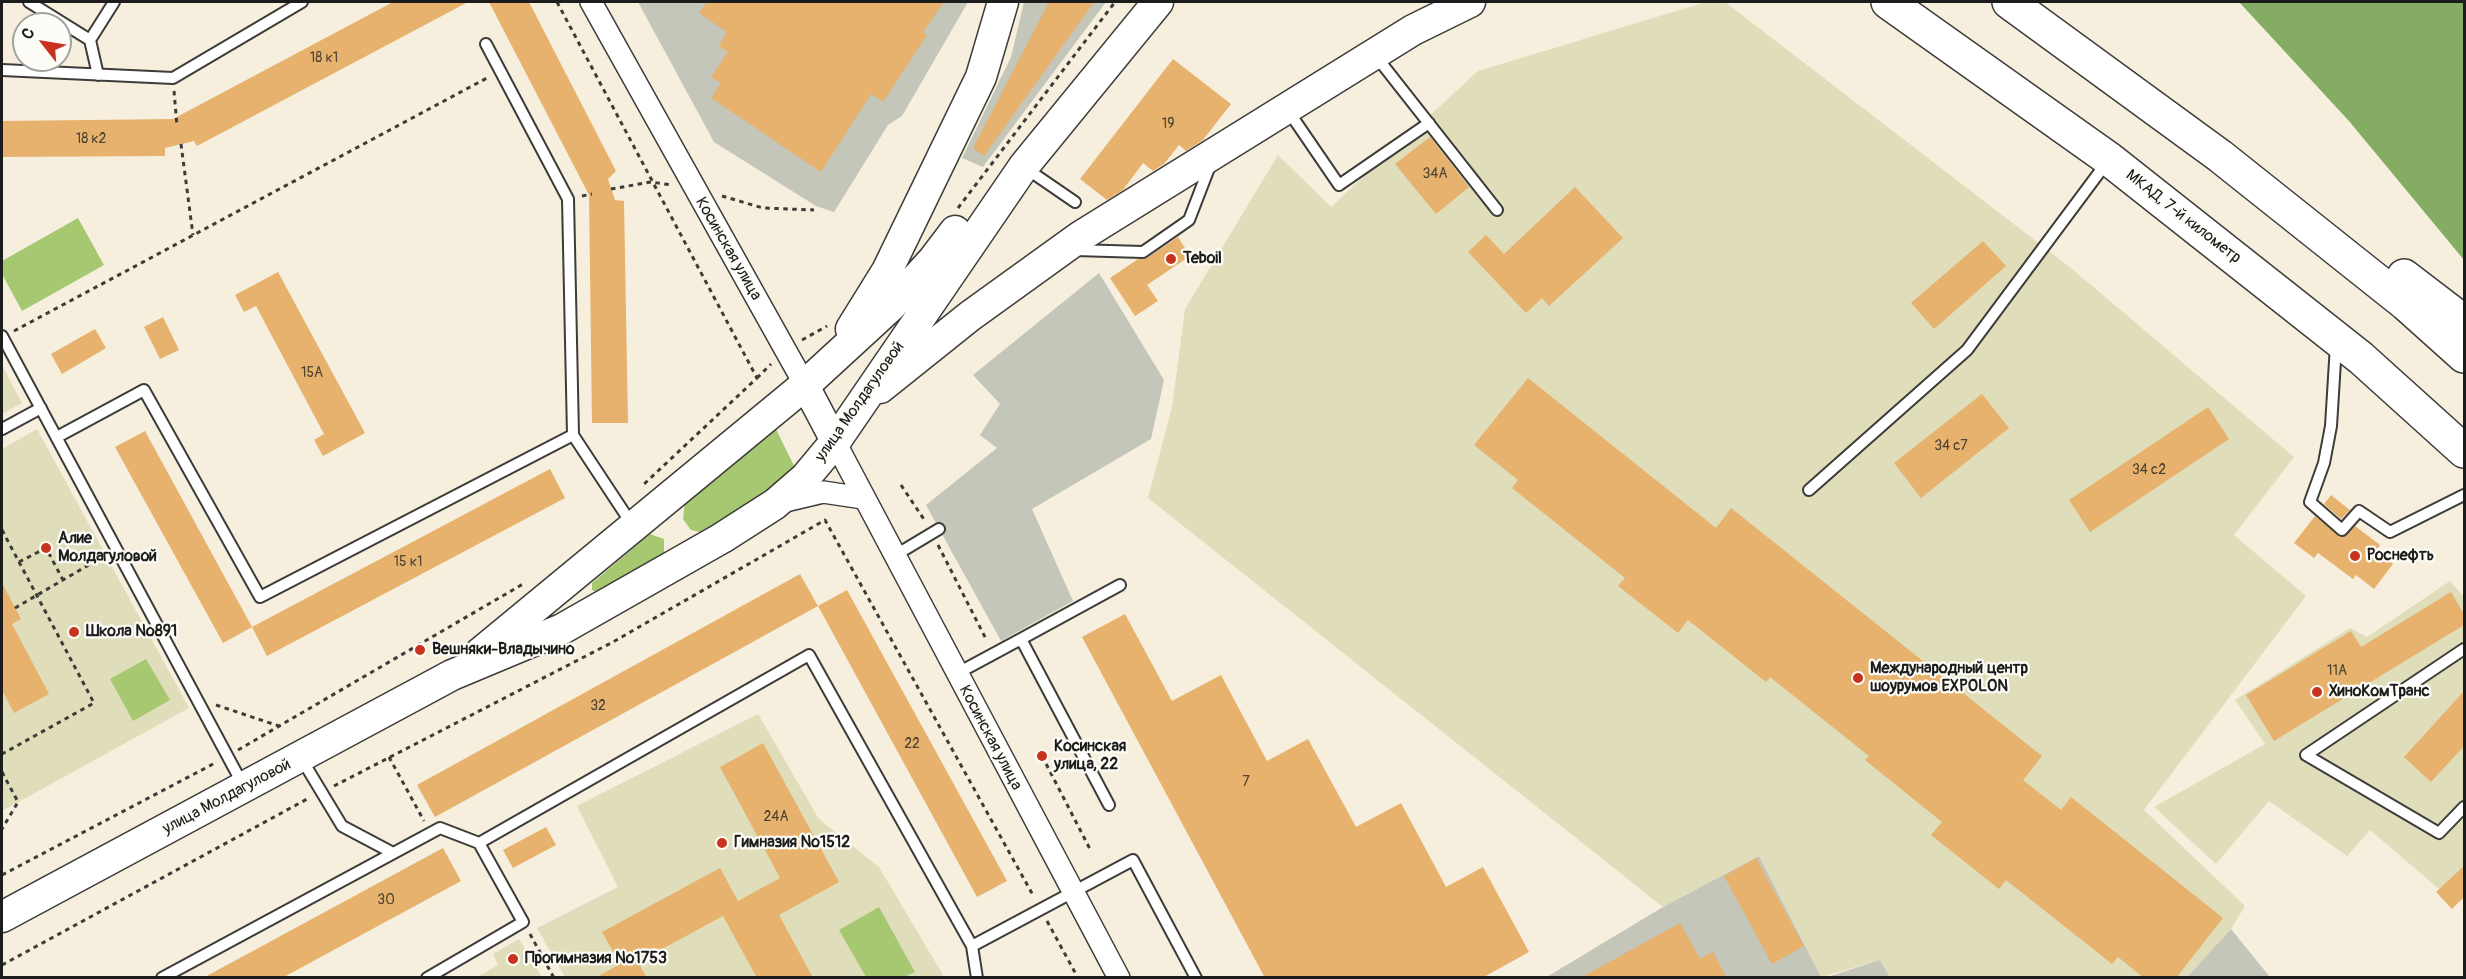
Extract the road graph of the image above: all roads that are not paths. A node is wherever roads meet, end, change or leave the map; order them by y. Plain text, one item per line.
1 (29, 2) edge
2 (114, 2) edge
3 (302, 2) edge
4 (591, 2) edge
5 (1003, 2) edge
6 (1132, 2) edge
7 (1158, 2) edge
8 (1470, 2) edge
9 (1876, 2) edge
10 (1888, 2) edge
11 (2009, 2) edge
12 (1924, 27) junction
13 (90, 40) junction
14 (486, 44) dead end
15 (1375, 54) junction
16 (2, 70) edge
17 (98, 75) junction
18 (1287, 109) junction
19 (1429, 123) junction
20 (1214, 154) junction
21 (2220, 156) junction
22 (2109, 159) junction
23 (1024, 166) junction
24 (1075, 202) dead end
25 (1497, 210) dead end
26 (1063, 249) junction
27 (2464, 322) edge
28 (2, 337) edge
29 (2336, 339) junction
30 (2464, 356) edge
31 (832, 360) junction
32 (805, 384) junction
33 (859, 404) junction
34 (41, 408) junction
35 (2, 429) edge
36 (573, 435) junction
37 (57, 437) junction
38 (835, 442) junction
39 (2464, 451) edge
40 (1809, 490) dead end
41 (2464, 495) edge
42 (863, 498) junction
43 (775, 504) junction
44 (634, 527) junction
45 (935, 531) road end
46 (893, 556) junction
47 (567, 583) junction
48 (1120, 585) dead end
49 (586, 615) junction
50 (1021, 639) junction
51 (2464, 649) edge
52 (452, 675) junction
53 (956, 675) junction
54 (301, 757) junction
55 (245, 788) junction
56 (1109, 806) dead end
57 (2464, 807) edge
58 (479, 843) junction
59 (393, 853) junction
60 (1072, 893) junction
61 (2, 917) edge
62 (972, 945) junction
63 (162, 978) edge
64 (427, 978) edge
65 (977, 978) edge
66 (1119, 978) edge
67 (1196, 978) edge

1 - 13 lane
2 - 13 lane
3 - 17 lane
4 - 32 street, Косинская улица
5 - 31 main road
6 - 31 main road, улица Молдагуловой
7 - 23 main road, улица Молдагуловой
8 - 15 main road
9 - 12 main road
10 - 12 highway, МКАД, 7-й километр
11 - 21 highway
12 - 22 highway, МКАД, 7-й километр
13 - 17 lane
14 - 36 lane
15 - 18 main road
15 - 19 lane
16 - 17 lane
18 - 19 lane
18 - 20 main road
19 - 25 lane
20 - 26 main road
20 - 26 lane
21 - 27 highway
21 - 30 highway
22 - 29 highway, МКАД, 7-й километр
22 - 40 lane
23 - 24 lane
23 - 33 main road, улица Молдагуловой
26 - 33 main road
28 - 34 lane
29 - 39 highway, МКАД, 7-й километр
29 - 41 lane
31 - 32 main road, улица Молдагуловой
32 - 38 street, Косинская улица
32 - 44 main road, улица Молдагуловой
33 - 38 main road, улица Молдагуловой
34 - 35 lane
34 - 37 lane
36 - 37 lane
36 - 44 lane
37 - 55 lane
38 - 42 street, Косинская улица
38 - 43 main road, улица Молдагуловой
42 - 43 street
42 - 46 street, Косинская улица
43 - 49 main road, улица Молдагуловой
44 - 47 main road, улица Молдагуловой
45 - 46 lane
46 - 53 street, Косинская улица
47 - 49 street
47 - 52 main road, улица Молдагуловой
48 - 50 lane
49 - 52 main road, улица Молдагуловой
50 - 53 lane
50 - 56 lane
51 - 57 lane
52 - 54 main road, улица Молдагуловой
53 - 60 street, Косинская улица
54 - 55 main road, улица Молдагуловой
54 - 59 lane
55 - 61 main road, улица Молдагуловой
58 - 59 lane
58 - 62 lane
58 - 64 lane
59 - 63 lane
60 - 62 lane
60 - 66 street, Косинская улица
60 - 67 lane
62 - 65 lane

